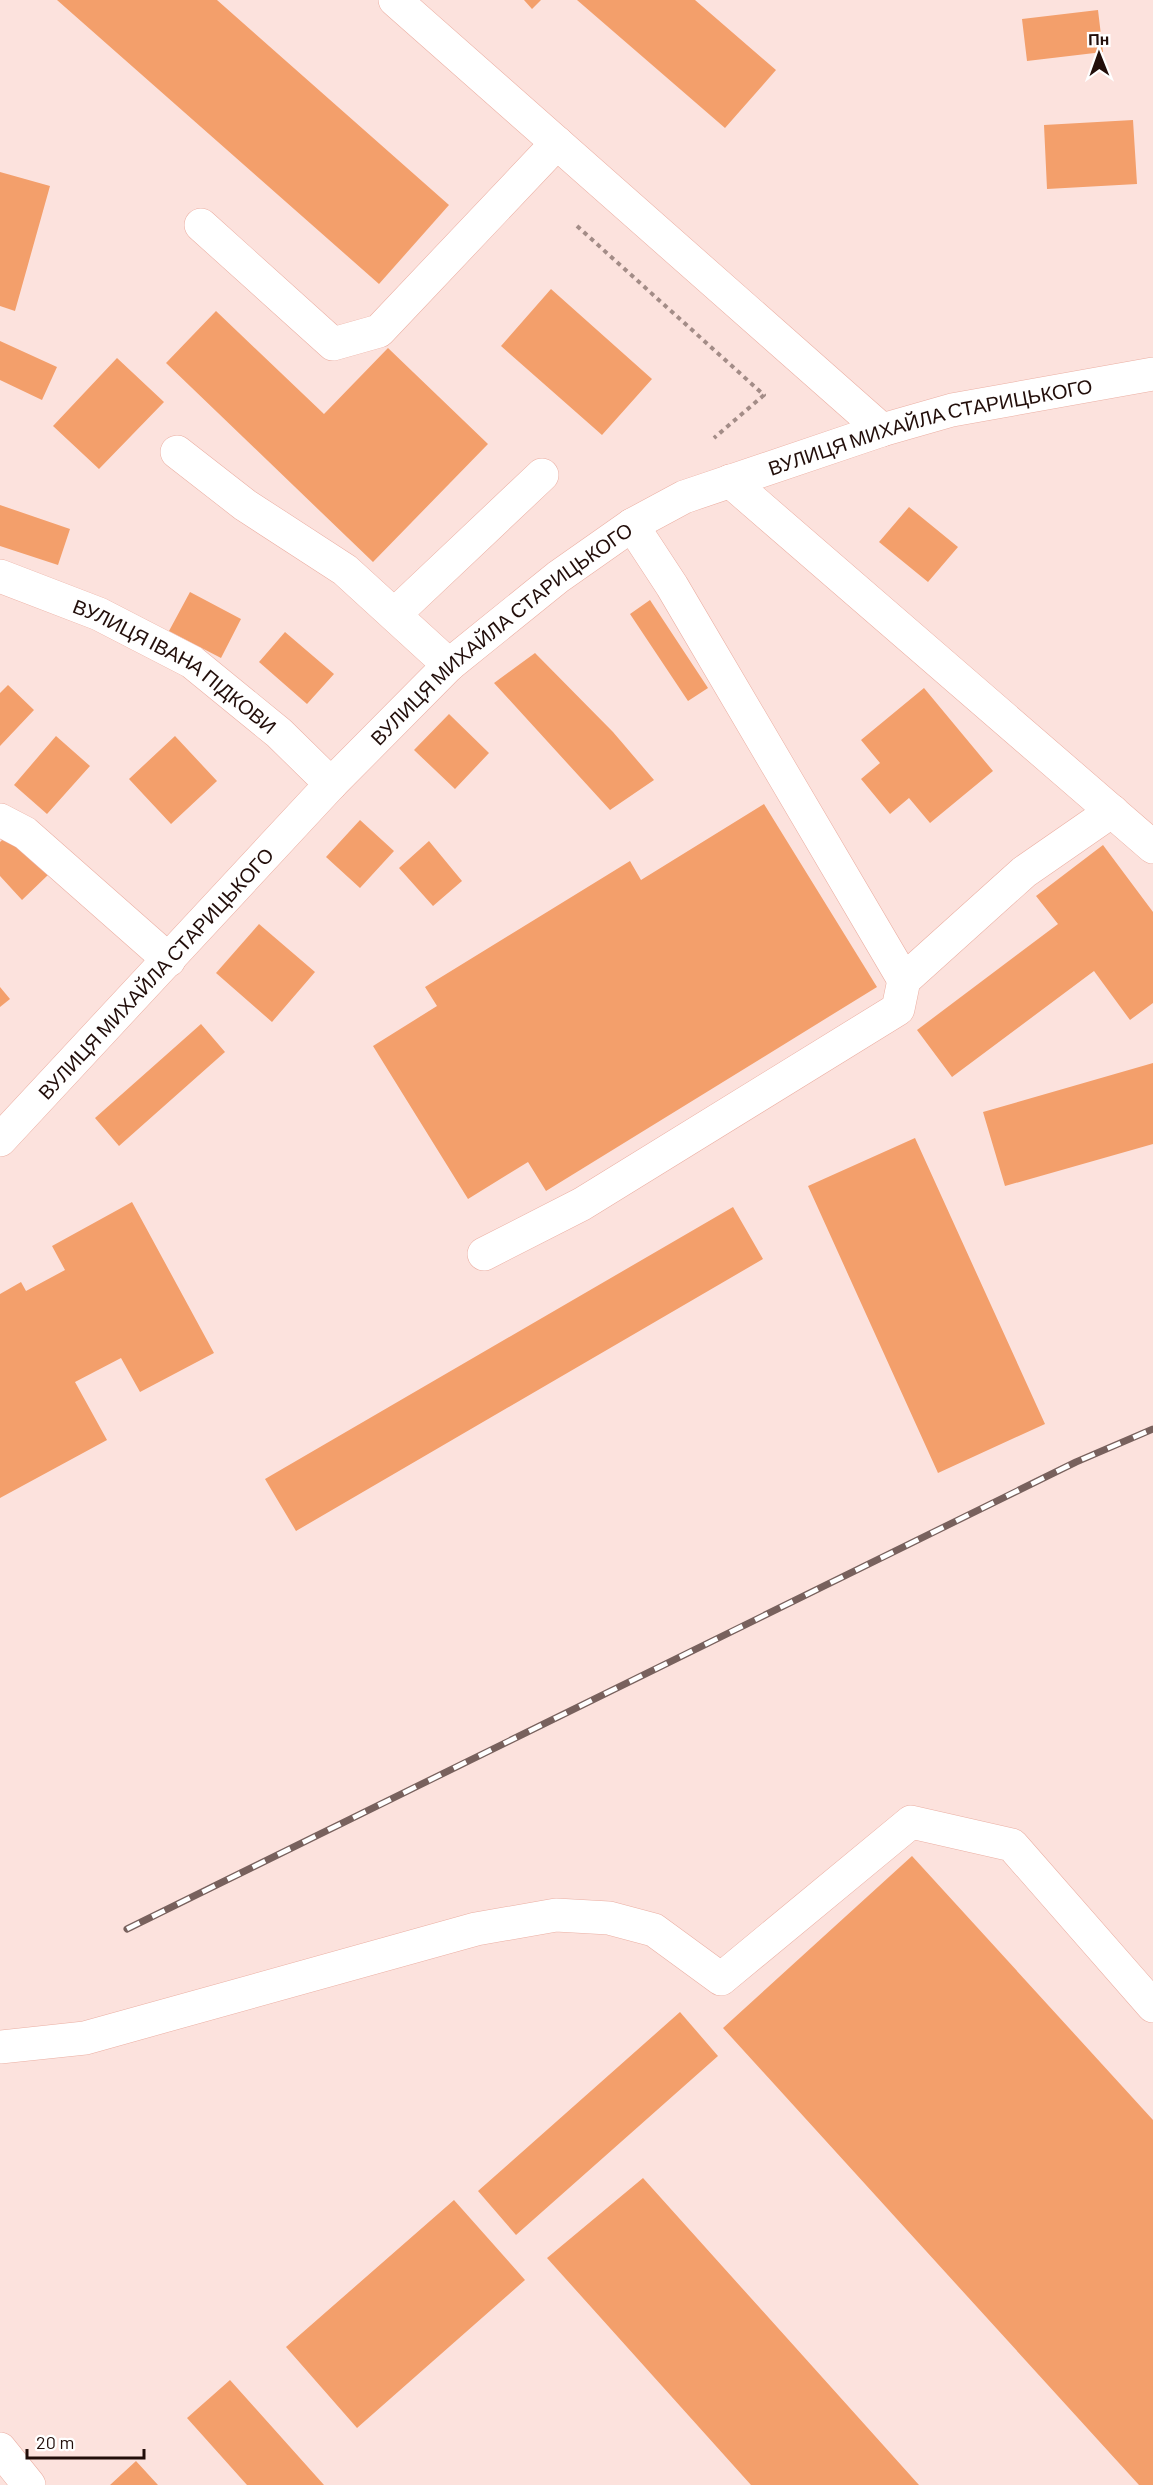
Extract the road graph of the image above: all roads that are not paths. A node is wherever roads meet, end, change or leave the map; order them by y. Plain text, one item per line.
1 (395, 0) edge
2 (557, 143) junction
3 (201, 225) dead end
4 (1153, 374) edge
5 (882, 429) junction
6 (177, 452) dead end
7 (542, 475) dead end
8 (729, 481) junction
9 (632, 525) junction
10 (0, 576) edge
11 (394, 614) junction
12 (449, 665) junction
13 (331, 784) junction
14 (1112, 811) junction
15 (0, 820) edge
16 (1153, 847) edge
17 (169, 960) junction
18 (904, 980) junction
19 (0, 1140) edge
20 (484, 1254) dead end
21 (1153, 2006) edge
22 (0, 2047) edge
23 (0, 2450) edge
24 (29, 2485) edge

1 - 2 street
2 - 3 street
2 - 5 street
4 - 5 street, ВУЛИЦЯ МИХАЙЛА СТАРИЦЬКОГО
5 - 8 street, ВУЛИЦЯ МИХАЙЛА СТАРИЦЬКОГО
6 - 11 street
7 - 11 street
8 - 9 street, ВУЛИЦЯ МИХАЙЛА СТАРИЦЬКОГО
8 - 14 street
9 - 12 street, ВУЛИЦЯ МИХАЙЛА СТАРИЦЬКОГО
9 - 18 street
10 - 13 street, ВУЛИЦЯ ІВАНА ПІДКОВИ
11 - 12 street
12 - 13 street, ВУЛИЦЯ МИХАЙЛА СТАРИЦЬКОГО
13 - 17 street, ВУЛИЦЯ МИХАЙЛА СТАРИЦЬКОГО
14 - 16 street
14 - 18 street
15 - 17 street
17 - 19 street, ВУЛИЦЯ МИХАЙЛА СТАРИЦЬКОГО
18 - 20 street
21 - 22 street
23 - 24 street

